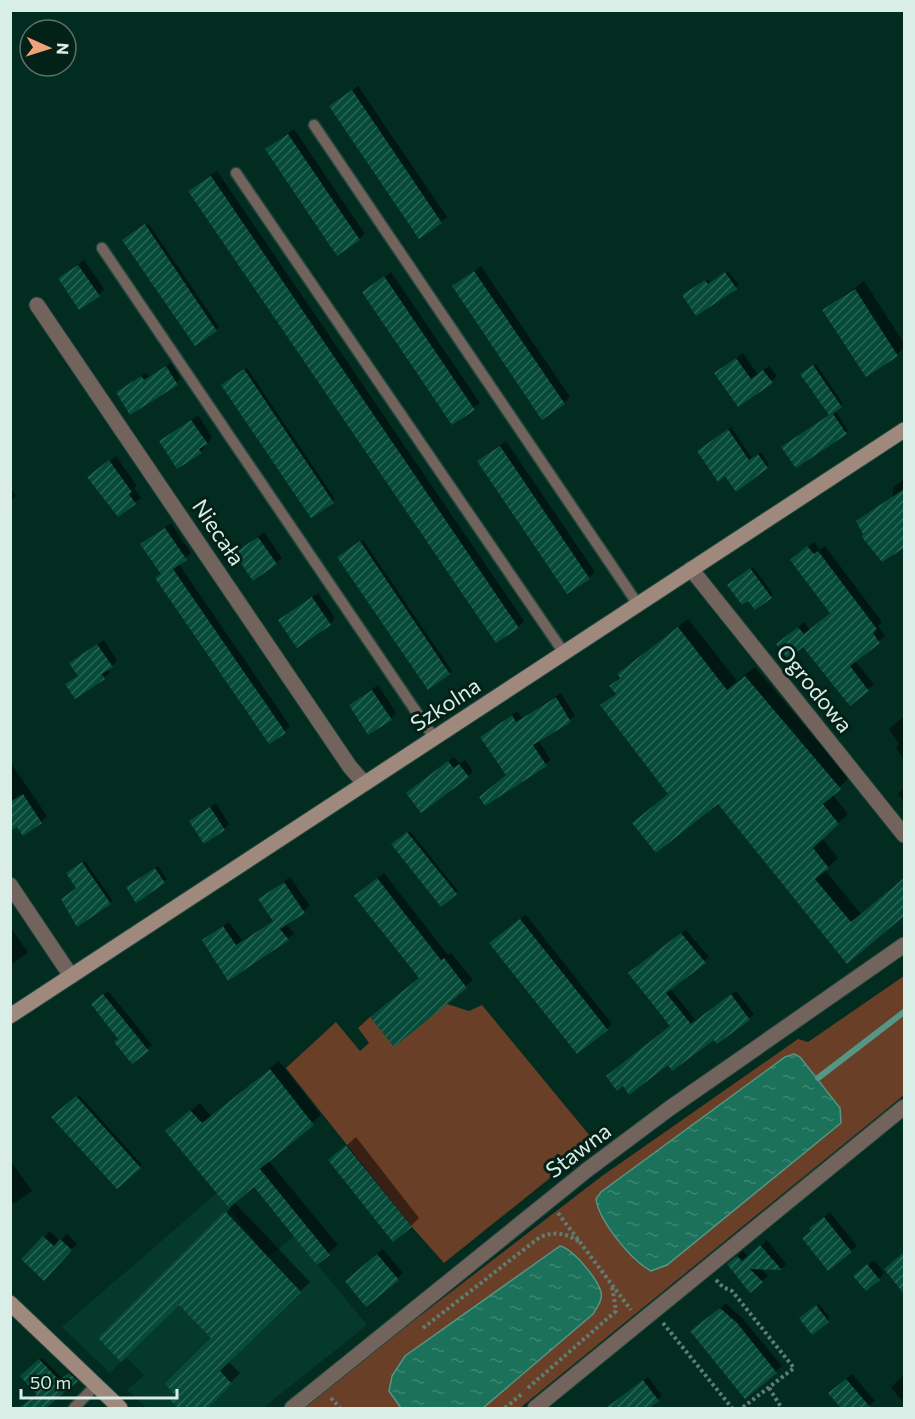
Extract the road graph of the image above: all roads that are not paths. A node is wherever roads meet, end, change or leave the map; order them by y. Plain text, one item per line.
1 (314, 125) dead end
2 (236, 173) dead end
3 (102, 248) dead end
4 (37, 305) dead end
5 (904, 430) edge
6 (691, 569) junction
7 (637, 603) junction
8 (564, 652) junction
9 (434, 738) junction
10 (364, 783) junction
11 (904, 835) edge
12 (10, 885) edge
13 (904, 945) edge
14 (71, 976) junction
15 (10, 1016) edge
16 (904, 1107) edge
17 (10, 1303) edge
18 (96, 1385) junction
19 (74, 1408) edge
20 (120, 1408) edge
21 (292, 1408) edge
22 (535, 1408) edge

1 - 7 lane
2 - 8 lane
3 - 9 lane
4 - 10 street, Niecała
5 - 6 street, Szkolna
6 - 7 street, Szkolna
6 - 11 street, Ogrodowa
7 - 8 street, Szkolna
8 - 9 street, Szkolna
9 - 10 street, Szkolna
10 - 14 street, Szkolna
12 - 14 street
13 - 21 street, Stawna
14 - 15 street, Szkolna
16 - 22 street
17 - 18 street
18 - 19 lane
18 - 20 street

